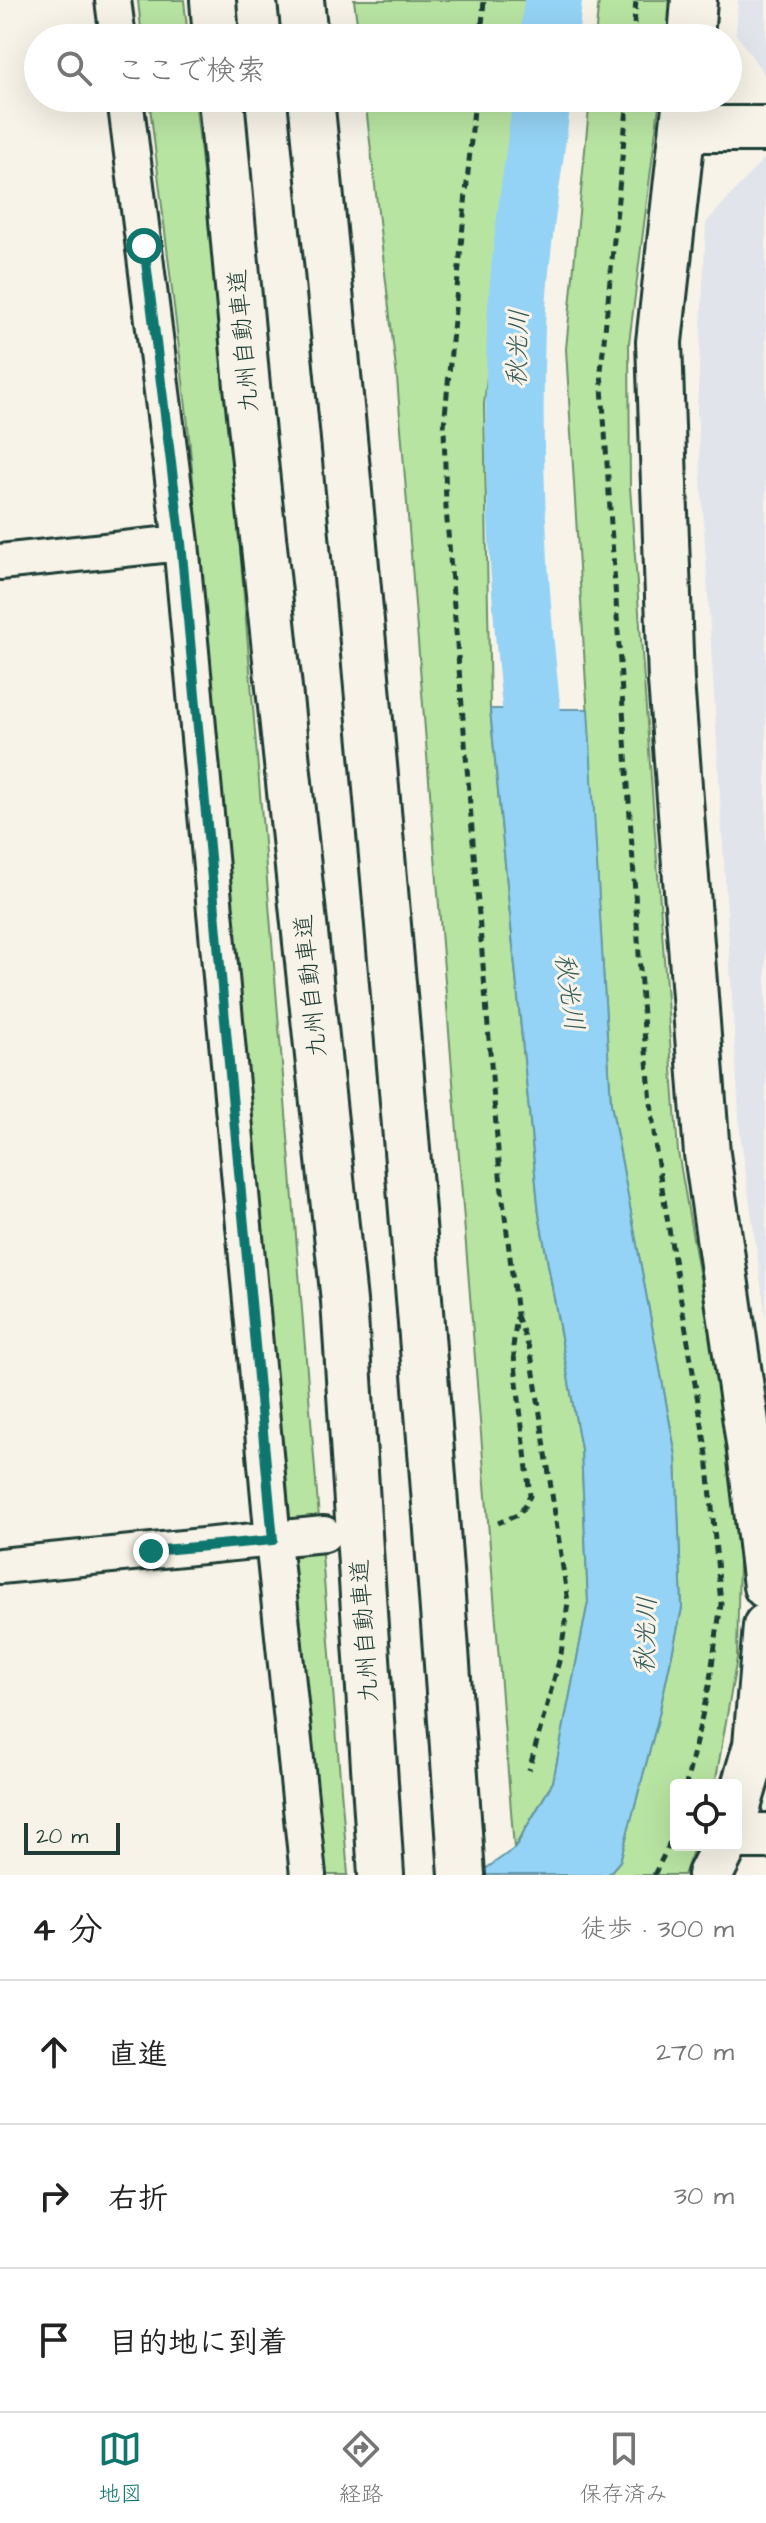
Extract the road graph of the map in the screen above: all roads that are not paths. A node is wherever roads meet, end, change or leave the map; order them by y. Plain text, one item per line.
1 (113, 0) edge
2 (213, 0) edge
3 (301, 0) edge
4 (694, 0) edge
5 (116, 24) edge
6 (215, 24) edge
7 (304, 24) edge
8 (692, 24) edge
9 (127, 112) edge
10 (222, 112) edge
11 (312, 112) edge
12 (685, 114) edge
13 (766, 129) edge
14 (181, 543) junction
15 (0, 562) edge
16 (324, 1534) dead end
17 (273, 1540) junction
18 (0, 1566) edge
19 (766, 1586) edge
20 (766, 1626) edge
21 (742, 1793) edge
22 (742, 1836) edge
23 (766, 1836) edge
24 (722, 1851) edge
25 (380, 1856) edge
26 (308, 1875) edge
27 (462, 1875) edge
28 (710, 1875) edge

1 - 5 street
2 - 6 main road
3 - 7 main road
4 - 8 main road
9 - 14 street
10 - 25 main road, 九州自動車道
11 - 27 main road
12 - 13 main road
12 - 19 main road
14 - 15 street
14 - 17 street
16 - 17 street
17 - 18 street
17 - 26 street
20 - 21 main road
22 - 23 main road
24 - 28 main road

